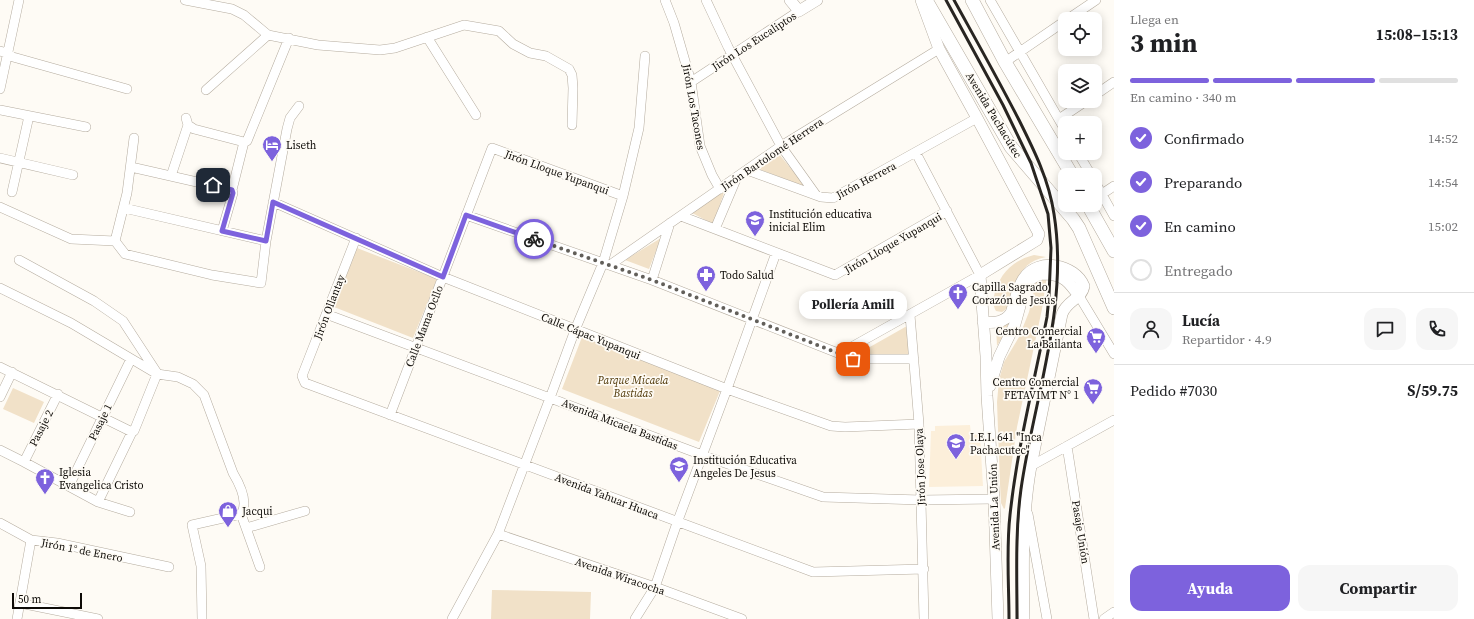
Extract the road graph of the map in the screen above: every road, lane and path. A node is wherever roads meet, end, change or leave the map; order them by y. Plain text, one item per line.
1 (19, 0) edge
2 (184, 0) edge
3 (665, 0) edge
4 (706, 0) edge
5 (790, 0) edge
6 (816, 0) edge
7 (922, 0) edge
8 (926, 0) edge
9 (972, 0) edge
10 (990, 0) edge
11 (1096, 0) edge
12 (799, 11) junction
13 (1078, 12) edge
14 (1058, 26) edge
15 (268, 35) junction
16 (427, 37) junction
17 (289, 38) junction
18 (938, 49) junction
19 (4, 52) edge
20 (1020, 52) junction
21 (733, 55) junction
22 (645, 56) dead end
23 (1006, 62) junction
24 (692, 82) junction
25 (1114, 82) edge
26 (127, 88) dead end
27 (0, 89) edge
28 (206, 90) dead end
29 (1102, 90) edge
30 (299, 106) dead end
31 (1076, 108) edge
32 (0, 110) edge
33 (476, 115) dead end
34 (29, 116) junction
35 (1064, 116) edge
36 (1058, 117) edge
37 (977, 118) junction
38 (572, 125) dead end
39 (86, 127) dead end
40 (134, 138) dead end
41 (244, 142) junction
42 (781, 146) junction
43 (492, 148) joint
44 (916, 153) junction
45 (0, 158) edge
46 (19, 162) junction
47 (130, 167) junction
48 (1068, 168) edge
49 (747, 170) junction
50 (73, 175) dead end
51 (171, 176) junction
52 (737, 177) junction
53 (1114, 186) edge
54 (720, 188) junction
55 (232, 190) junction
56 (12, 192) dead end
57 (1102, 194) joint
58 (816, 195) junction
59 (623, 196) junction
60 (273, 202) junction
61 (0, 207) edge
62 (124, 208) junction
63 (947, 212) junction
64 (1092, 212) edge
65 (466, 215) junction
66 (681, 216) junction
67 (1114, 216) edge
68 (670, 223) junction
69 (714, 229) junction
70 (222, 231) junction
71 (356, 238) junction
72 (115, 240) junction
73 (266, 241) junction
74 (1114, 251) edge
75 (776, 253) junction
76 (19, 260) dead end
77 (606, 264) junction
78 (980, 275) junction
79 (443, 277) junction
80 (652, 280) junction
81 (0, 288) edge
82 (1079, 296) junction
83 (1114, 308) edge
84 (326, 314) junction
85 (910, 315) junction
86 (753, 320) junction
87 (983, 322) junction
88 (575, 330) junction
89 (133, 336) junction
90 (416, 348) junction
91 (119, 352) junction
92 (839, 354) junction
93 (1114, 354) edge
94 (986, 356) junction
95 (999, 357) junction
96 (131, 359) junction
97 (914, 359) junction
98 (0, 367) edge
99 (12, 372) junction
100 (157, 374) junction
101 (302, 376) joint
102 (727, 389) junction
103 (58, 394) junction
104 (987, 396) junction
105 (0, 397) edge
106 (550, 398) junction
107 (390, 415) junction
108 (103, 416) junction
109 (1114, 420) edge
110 (919, 424) junction
111 (132, 432) junction
112 (1067, 446) junction
113 (0, 450) edge
114 (702, 455) junction
115 (24, 462) junction
116 (524, 465) junction
117 (1031, 466) junction
118 (69, 486) junction
119 (994, 499) junction
120 (921, 500) junction
121 (98, 502) junction
122 (1026, 505) junction
123 (305, 511) dead end
124 (130, 512) dead end
125 (241, 514) junction
126 (677, 522) junction
127 (0, 523) edge
128 (246, 528) junction
129 (498, 534) junction
130 (31, 540) junction
131 (169, 567) dead end
132 (260, 567) dead end
133 (924, 569) junction
134 (655, 587) junction
135 (20, 603) junction
136 (1114, 612) edge
137 (17, 619) edge
138 (98, 619) edge
139 (202, 619) edge
140 (452, 619) edge
141 (635, 619) edge
142 (742, 619) edge
143 (924, 619) edge
144 (998, 619) edge
145 (1024, 619) edge
146 (1047, 619) edge
147 (1094, 619) edge
148 (1104, 619) edge

1 - 19 street
2 - 15 street
3 - 24 street, Jirón Los Tacones
4 - 21 street
5 - 12 street
6 - 12 street, Jirón Los Eucaliptos
7 - 18 street, Avenida Pachacútec
8 - 83 main road, Avenida Pachacútec
9 - 23 main road
10 - 20 street
11 - 13 street
12 - 21 street, Jirón Los Eucaliptos
14 - 20 street
15 - 17 street
15 - 28 street
16 - 17 street
16 - 33 street
16 - 38 street
17 - 41 street
18 - 37 street, Avenida Pachacútec
18 - 42 street, Jirón Bartolomé Herrera
19 - 26 street
19 - 27 street
20 - 23 street
20 - 36 street
21 - 24 street, Jirón Los Eucaliptos
21 - 42 street
22 - 59 street
23 - 48 main road
24 - 54 street, Jirón Los Tacones
25 - 29 street
30 - 60 street
31 - 35 street
32 - 34 street
34 - 39 street
34 - 46 street
37 - 44 street, Jirón Herrera
37 - 78 street, Avenida Pachacútec
40 - 47 street
41 - 51 street
41 - 55 street
42 - 49 street, Jirón Bartolomé Herrera
42 - 58 street
43 - 59 street, Jirón Lloque Yupanqui
43 - 65 street, Calle Mama Ocllo
44 - 58 street, Jirón Herrera
44 - 63 street
45 - 46 street
46 - 50 street
46 - 56 street
47 - 51 street
47 - 62 street
49 - 52 street, Jirón Bartolomé Herrera
49 - 58 street, Jirón Herrera
51 - 55 street
52 - 54 street, Jirón Bartolomé Herrera
52 - 69 street
53 - 57 street
54 - 66 street, Jirón Bartolomé Herrera
55 - 70 street
57 - 67 street
59 - 77 street
60 - 71 street, Calle Cápac Yupanqui
60 - 73 street
61 - 72 street
62 - 70 street
62 - 72 street
63 - 75 street, Jirón Lloque Yupanqui
63 - 78 street
64 - 74 main road
65 - 77 street
65 - 79 street, Calle Mama Ocllo
66 - 68 street, Jirón Bartolomé Herrera
66 - 69 street, Jirón Lloque Yupanqui
68 - 77 street, Jirón Bartolomé Herrera
68 - 80 street
69 - 75 street, Jirón Lloque Yupanqui
70 - 73 street
71 - 79 street, Calle Cápac Yupanqui
71 - 84 street, Jirón Ollantay
72 - 73 street
75 - 86 street
76 - 89 street
77 - 80 street
77 - 88 street
78 - 85 street
78 - 87 street, Avenida La Unión
79 - 88 street, Calle Cápac Yupanqui
79 - 90 street, Calle Mama Ocllo
80 - 86 street
81 - 91 street
82 - 87 street
82 - 93 street
82 - 95 street
82 - 117 street
84 - 90 street, Avenida Micaela Bastidas
84 - 101 street, Jirón Ollantay
85 - 92 street
85 - 97 street, Jirón Jose Olaya
86 - 92 street
86 - 102 street
87 - 94 street, Avenida La Unión
88 - 102 street, Calle Cápac Yupanqui
88 - 106 street
89 - 91 street
89 - 100 street
90 - 106 street, Avenida Micaela Bastidas
90 - 107 street, Calle Mama Ocllo
91 - 96 street
92 - 97 street
94 - 95 street
94 - 104 street, Avenida La Unión
95 - 104 street
96 - 100 street
96 - 108 street, Pasaje 1
97 - 110 street, Jirón Jose Olaya
98 - 99 street
99 - 103 street
99 - 105 street
100 - 111 street
100 - 125 street
101 - 107 street, Avenida Yahuar Huaca
102 - 110 street, Calle Cápac Yupanqui
102 - 114 street
103 - 108 street
103 - 115 street, Pasaje 2
104 - 119 street, Avenida La Unión
106 - 114 street, Avenida Micaela Bastidas
106 - 116 street
107 - 116 street, Avenida Yahuar Huaca
108 - 111 street
108 - 118 street, Pasaje 1
109 - 112 street
110 - 120 street, Jirón Jose Olaya
111 - 121 street
112 - 117 street
112 - 147 street, Pasaje Unión
113 - 115 street
114 - 120 street, Avenida Micaela Bastidas
114 - 126 street
115 - 118 street
116 - 126 street, Avenida Yahuar Huaca
116 - 129 street
117 - 122 street
118 - 121 street
119 - 120 street, Avenida Micaela Bastidas
119 - 144 street, Avenida La Unión
120 - 133 street, Jirón Jose Olaya
121 - 124 street
122 - 145 street
122 - 146 street
123 - 128 street
125 - 128 street
125 - 139 street
126 - 133 street, Avenida Yahuar Huaca
126 - 134 street
127 - 130 street, Jirón 1° de Enero
128 - 132 street
129 - 134 street, Avenida Wiracocha
129 - 140 street
130 - 131 street, Jirón 1° de Enero
130 - 135 street
133 - 143 street, Jirón Jose Olaya
134 - 141 street
134 - 142 street, Avenida Wiracocha
135 - 137 street
135 - 138 street
136 - 148 street

